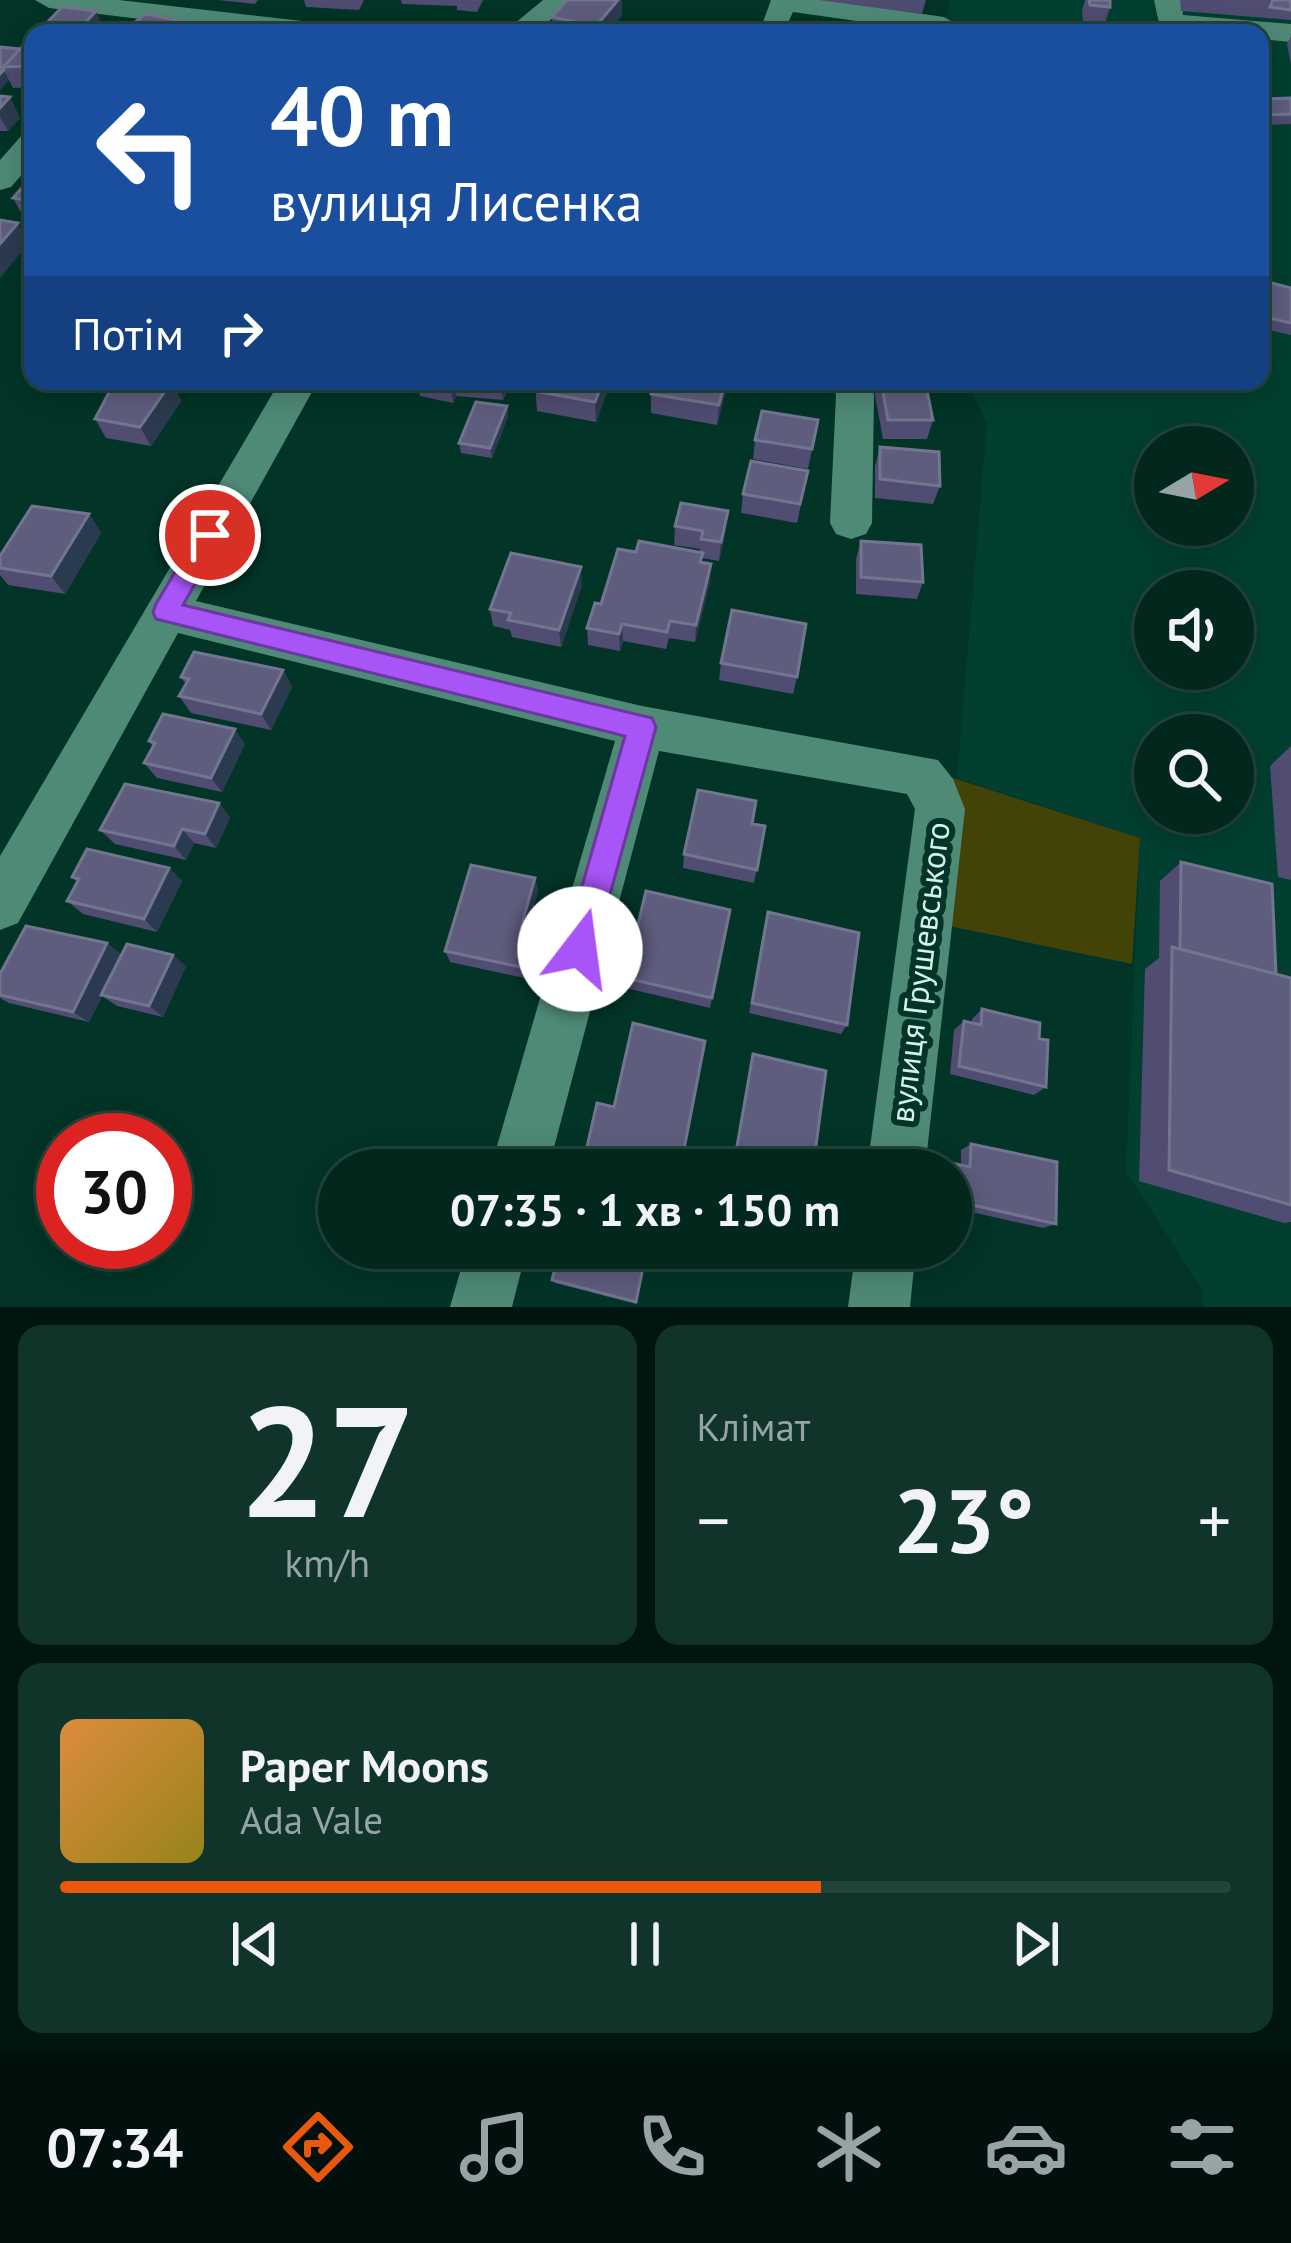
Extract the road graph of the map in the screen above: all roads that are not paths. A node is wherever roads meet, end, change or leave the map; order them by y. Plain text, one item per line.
1 (50, 0) edge
2 (560, 0) edge
3 (1168, 0) edge
4 (945, 19) edge
5 (139, 22) edge
6 (174, 24) edge
7 (529, 24) edge
8 (774, 24) edge
9 (1192, 24) edge
10 (24, 152) edge
11 (0, 180) edge
12 (294, 390) edge
13 (853, 390) edge
14 (851, 523) dead end
15 (166, 612) junction
16 (642, 727) junction
17 (1, 900) edge
18 (525, 1149) edge
19 (899, 1149) edge
20 (491, 1269) edge
21 (884, 1269) edge
22 (481, 1307) edge
23 (879, 1307) edge

1 - 5 street
2 - 7 street
3 - 9 street
4 - 8 street
5 - 6 street
10 - 11 street
12 - 15 street
13 - 14 street
15 - 16 street, вулиця Грушевського
15 - 17 street
16 - 18 street
16 - 19 street, вулиця Грушевського
20 - 22 street
21 - 23 street

